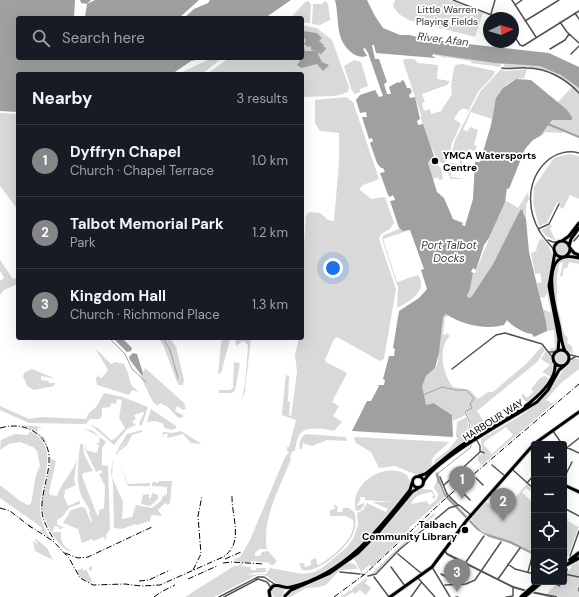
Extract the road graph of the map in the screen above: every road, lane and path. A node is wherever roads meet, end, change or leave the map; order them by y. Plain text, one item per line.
1 (453, 0) edge
2 (495, 0) edge
3 (512, 0) edge
4 (522, 0) edge
5 (559, 0) edge
6 (515, 5) junction
7 (579, 11) edge
8 (486, 12) edge
9 (492, 12) edge
10 (575, 13) junction
11 (579, 19) edge
12 (525, 21) junction
13 (560, 22) junction
14 (569, 34) junction
15 (536, 37) junction
16 (519, 42) edge
17 (579, 43) edge
18 (579, 46) edge
19 (552, 50) dead end
20 (572, 53) dead end
21 (502, 68) dead end
22 (579, 93) edge
23 (579, 153) edge
24 (559, 204) dead end
25 (579, 223) edge
26 (579, 228) edge
27 (538, 229) junction
28 (542, 236) junction
29 (579, 236) edge
30 (574, 240) dead end
31 (560, 241) junction
32 (569, 246) junction
33 (555, 252) junction
34 (565, 256) junction
35 (579, 257) edge
36 (549, 352) junction
37 (556, 352) junction
38 (566, 352) junction
39 (575, 357) junction
40 (579, 357) edge
41 (553, 358) junction
42 (568, 361) junction
43 (555, 363) junction
44 (565, 365) junction
45 (452, 369) dead end
46 (578, 414) edge
47 (553, 431) junction
48 (579, 438) edge
49 (476, 439) junction
50 (538, 441) edge
51 (560, 441) edge
52 (567, 445) edge
53 (530, 447) edge
54 (567, 448) edge
55 (480, 451) junction
56 (484, 453) dead end
57 (579, 453) edge
58 (572, 462) dead end
59 (492, 465) dead end
60 (513, 470) dead end
61 (419, 476) junction
62 (505, 476) junction
63 (440, 477) dead end
64 (532, 477) edge
65 (564, 477) edge
66 (476, 478) dead end
67 (412, 483) junction
68 (423, 483) junction
69 (527, 483) junction
70 (444, 485) junction
71 (483, 485) dead end
72 (531, 486) edge
73 (567, 486) edge
74 (420, 487) junction
75 (461, 491) dead end
76 (579, 492) edge
77 (470, 500) dead end
78 (457, 505) junction
79 (567, 510) edge
80 (579, 516) edge
81 (469, 517) junction
82 (579, 531) edge
83 (484, 536) dead end
84 (501, 542) dead end
85 (520, 548) dead end
86 (445, 551) junction
87 (398, 554) dead end
88 (579, 556) edge
89 (571, 560) junction
90 (531, 561) edge
91 (466, 562) junction
92 (567, 563) edge
93 (508, 564) junction
94 (391, 567) dead end
95 (432, 567) junction
96 (482, 570) junction
97 (340, 572) dead end
98 (528, 572) junction
99 (531, 573) edge
100 (362, 574) dead end
101 (422, 574) junction
102 (441, 574) dead end
103 (567, 574) edge
104 (368, 576) dead end
105 (374, 577) junction
106 (417, 577) junction
107 (579, 577) edge
108 (498, 579) junction
109 (421, 583) junction
110 (460, 584) junction
111 (276, 585) junction
112 (445, 585) junction
113 (534, 585) edge
114 (538, 585) edge
115 (281, 586) junction
116 (405, 586) junction
117 (513, 587) junction
118 (579, 588) edge
119 (270, 590) junction
120 (579, 591) edge
121 (219, 597) edge
122 (224, 597) edge
123 (266, 597) edge
124 (270, 597) edge
125 (284, 597) edge
126 (390, 597) edge
127 (410, 597) edge
128 (434, 597) edge
129 (450, 597) edge
130 (506, 597) edge
131 (520, 597) edge
132 (524, 597) edge
133 (556, 597) edge

1 - 8 street
2 - 9 street
3 - 6 street
4 - 6 street
5 - 12 street
6 - 12 street
7 - 10 street
10 - 11 street
10 - 13 street
12 - 15 street
13 - 14 street
13 - 15 street
14 - 17 street
14 - 19 street
15 - 16 street
18 - 20 street
21 - 22 street
23 - 27 street
24 - 27 street
25 - 31 main road
26 - 32 main road
27 - 28 street
28 - 31 street
28 - 33 street
29 - 30 street
31 - 32 main road
31 - 33 main road
32 - 34 main road
32 - 35 main road
33 - 34 main road
33 - 37 main road
34 - 35 main road
34 - 38 main road
36 - 37 street
36 - 41 street
36 - 45 street
37 - 38 main road
37 - 41 main road
38 - 39 street
38 - 42 main road
39 - 40 street
39 - 42 street
41 - 43 main road
42 - 44 main road
43 - 44 main road
43 - 61 main road, HARBOUR WAY
44 - 49 main road, HARBOUR WAY
46 - 47 main road
47 - 50 main road
47 - 51 street
48 - 52 street
49 - 55 street
49 - 68 main road, HARBOUR WAY
53 - 62 main road
54 - 57 street
55 - 56 street
55 - 70 street
58 - 65 street
59 - 62 street
60 - 69 street
61 - 67 main road
61 - 68 main road
62 - 81 main road
63 - 70 street
64 - 69 street
66 - 71 street
67 - 74 main road
67 - 115 main road
68 - 74 main road
69 - 72 street
70 - 78 street
73 - 76 main road
74 - 125 main road
75 - 77 street
78 - 81 street
78 - 105 street
79 - 80 street
81 - 86 main road
82 - 89 street
83 - 91 street
84 - 96 street
85 - 93 street
86 - 91 street
86 - 95 main road
87 - 101 street
88 - 89 highway
89 - 92 highway
90 - 98 street
91 - 96 street
93 - 98 street
93 - 108 street
94 - 116 street
95 - 101 main road
95 - 112 street
96 - 108 street
96 - 110 street
97 - 100 street
98 - 99 street
101 - 106 main road
102 - 110 street
103 - 107 street
104 - 105 street
105 - 126 street
106 - 109 street
106 - 116 main road
108 - 117 street
109 - 127 street
109 - 128 street
110 - 112 street
111 - 115 main road
111 - 119 main road
111 - 121 street
112 - 129 street
113 - 131 highway, bridge
114 - 132 highway, bridge
115 - 125 main road
116 - 126 main road
117 - 130 street
117 - 133 street
118 - 120 street
119 - 122 street
119 - 123 main road
119 - 124 main road

